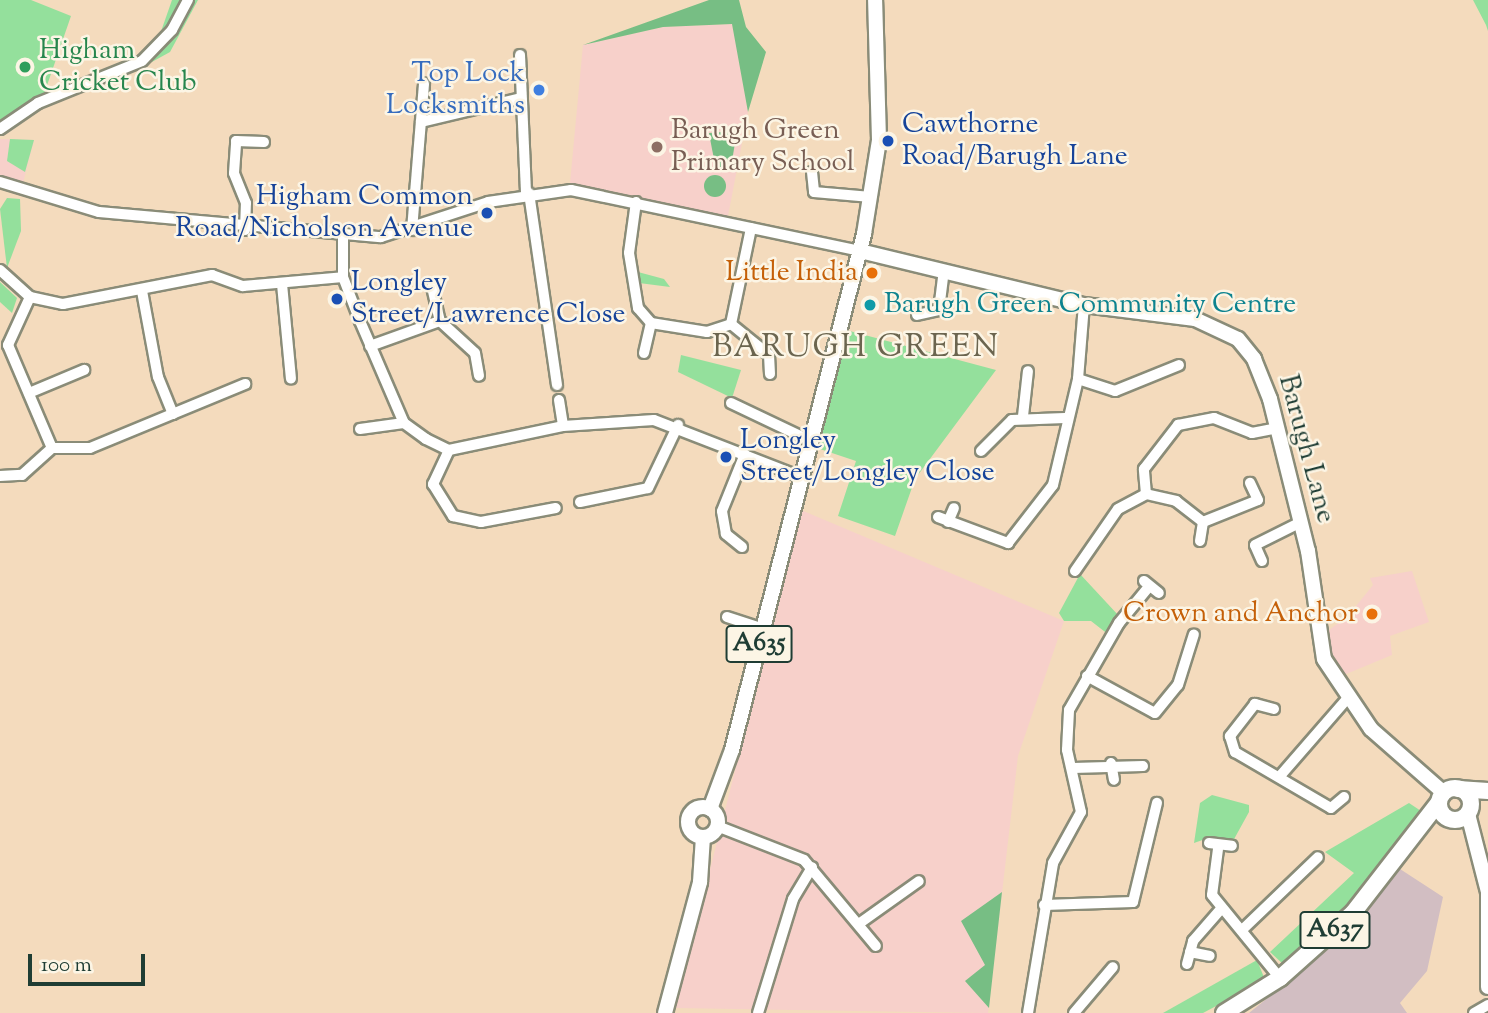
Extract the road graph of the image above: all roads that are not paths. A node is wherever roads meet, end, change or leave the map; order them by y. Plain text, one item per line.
1 (188, 0) edge
2 (875, 0) edge
3 (520, 55) dead end
4 (424, 83) dead end
5 (521, 98) junction
6 (421, 122) junction
7 (0, 129) edge
8 (264, 142) dead end
9 (812, 172) dead end
10 (1, 186) edge
11 (527, 193) junction
12 (871, 197) junction
13 (636, 202) junction
14 (751, 228) junction
15 (412, 229) junction
16 (245, 230) junction
17 (343, 235) junction
18 (860, 251) junction
19 (0, 270) edge
20 (944, 271) junction
21 (343, 277) junction
22 (282, 284) junction
23 (432, 287) dead end
24 (142, 291) junction
25 (30, 297) junction
26 (1084, 305) junction
27 (916, 315) dead end
28 (440, 321) junction
29 (651, 323) junction
30 (731, 324) junction
31 (370, 346) junction
32 (644, 353) dead end
33 (1179, 365) dead end
34 (84, 370) dead end
35 (1028, 371) dead end
36 (770, 374) dead end
37 (479, 376) dead end
38 (226, 378) dead end
39 (291, 379) dead end
40 (1078, 379) junction
41 (245, 384) dead end
42 (557, 385) dead end
43 (230, 390) junction
44 (29, 393) junction
45 (559, 400) dead end
46 (731, 403) dead end
47 (173, 414) junction
48 (1023, 416) junction
49 (1065, 418) junction
50 (404, 423) junction
51 (678, 425) junction
52 (563, 426) junction
53 (1277, 428) junction
54 (360, 429) dead end
55 (811, 441) junction
56 (52, 448) junction
57 (449, 450) junction
58 (981, 451) dead end
59 (744, 454) junction
60 (0, 476) edge
61 (802, 477) junction
62 (1250, 483) dead end
63 (1146, 494) junction
64 (580, 502) dead end
65 (550, 506) dead end
66 (954, 508) dead end
67 (1203, 522) junction
68 (1301, 522) junction
69 (1200, 541) dead end
70 (742, 547) dead end
71 (1262, 561) dead end
72 (1074, 570) dead end
73 (1150, 588) dead end
74 (727, 617) dead end
75 (763, 629) junction
76 (1194, 634) dead end
77 (1087, 676) junction
78 (1346, 700) junction
79 (1274, 709) dead end
80 (1111, 763) junction
81 (1143, 766) dead end
82 (1073, 768) junction
83 (1280, 776) junction
84 (1114, 780) dead end
85 (1488, 791) edge
86 (1344, 797) dead end
87 (1157, 803) dead end
88 (1456, 808) junction
89 (710, 809) junction
90 (718, 826) junction
91 (703, 837) junction
92 (1232, 846) dead end
93 (1318, 857) dead end
94 (812, 867) junction
95 (919, 881) dead end
96 (1488, 892) edge
97 (1044, 905) junction
98 (1220, 910) junction
99 (860, 923) junction
100 (1242, 930) junction
101 (876, 946) dead end
102 (1190, 952) junction
103 (1210, 956) dead end
104 (1187, 964) dead end
105 (1113, 967) dead end
106 (1280, 978) junction
107 (1488, 987) edge
108 (1488, 1005) edge
109 (665, 1013) edge
110 (758, 1013) edge
111 (1028, 1013) edge
112 (1074, 1013) edge
113 (1224, 1013) edge
114 (1474, 1013) edge

1 - 7 street
2 - 12 main road, A635
3 - 5 street
4 - 6 street
5 - 6 street
5 - 11 street
6 - 15 street
8 - 16 street
9 - 12 street
10 - 16 street
11 - 13 street
11 - 15 street
11 - 42 street
12 - 18 main road, A635
13 - 14 street
13 - 29 street
14 - 18 street
14 - 30 street
15 - 17 street
16 - 17 street
17 - 21 street
18 - 20 main road, Barugh Lane
18 - 55 main road, A635
19 - 25 street
20 - 26 main road, Barugh Lane
20 - 27 street
21 - 22 street
21 - 31 street
22 - 24 street
22 - 39 street
23 - 28 street
24 - 25 street
24 - 47 street
25 - 44 street
26 - 40 street
26 - 53 main road, Barugh Lane
28 - 31 street
28 - 37 street
29 - 30 street
29 - 32 street
30 - 36 street
31 - 50 street
33 - 40 street
34 - 44 street
35 - 48 street
38 - 43 street
40 - 49 street
41 - 43 street
43 - 47 street
44 - 56 street
45 - 52 street
46 - 55 street
47 - 56 street
48 - 49 street
48 - 58 street
49 - 66 street
50 - 54 street
50 - 57 street
51 - 52 street
51 - 59 street
51 - 64 street
52 - 57 street
53 - 63 street
53 - 68 main road, Barugh Lane
55 - 61 main road, A635
56 - 60 street
57 - 65 street
59 - 61 street
59 - 70 street
61 - 75 main road, A635
62 - 67 street
63 - 67 street
63 - 72 street
67 - 69 street
68 - 71 street
68 - 78 main road, Barugh Lane
73 - 77 street
74 - 75 street
75 - 89 main road, A635
76 - 77 street
77 - 82 street
78 - 83 street
78 - 88 main road, Barugh Lane
79 - 83 street
80 - 81 street
80 - 82 street
80 - 84 street
82 - 97 street
83 - 86 street
85 - 88 highway, A637
87 - 97 street
88 - 96 main road
88 - 106 highway, A637
89 - 90 main road
89 - 91 main road
90 - 91 main road
90 - 94 street
91 - 109 main road
92 - 98 street
93 - 100 street
94 - 99 street
94 - 110 street
95 - 99 street
96 - 107 main road
97 - 111 street
98 - 100 street
98 - 102 street
99 - 101 street
100 - 106 street
102 - 103 street
102 - 104 street
105 - 112 street
106 - 113 highway, A637
108 - 114 street

